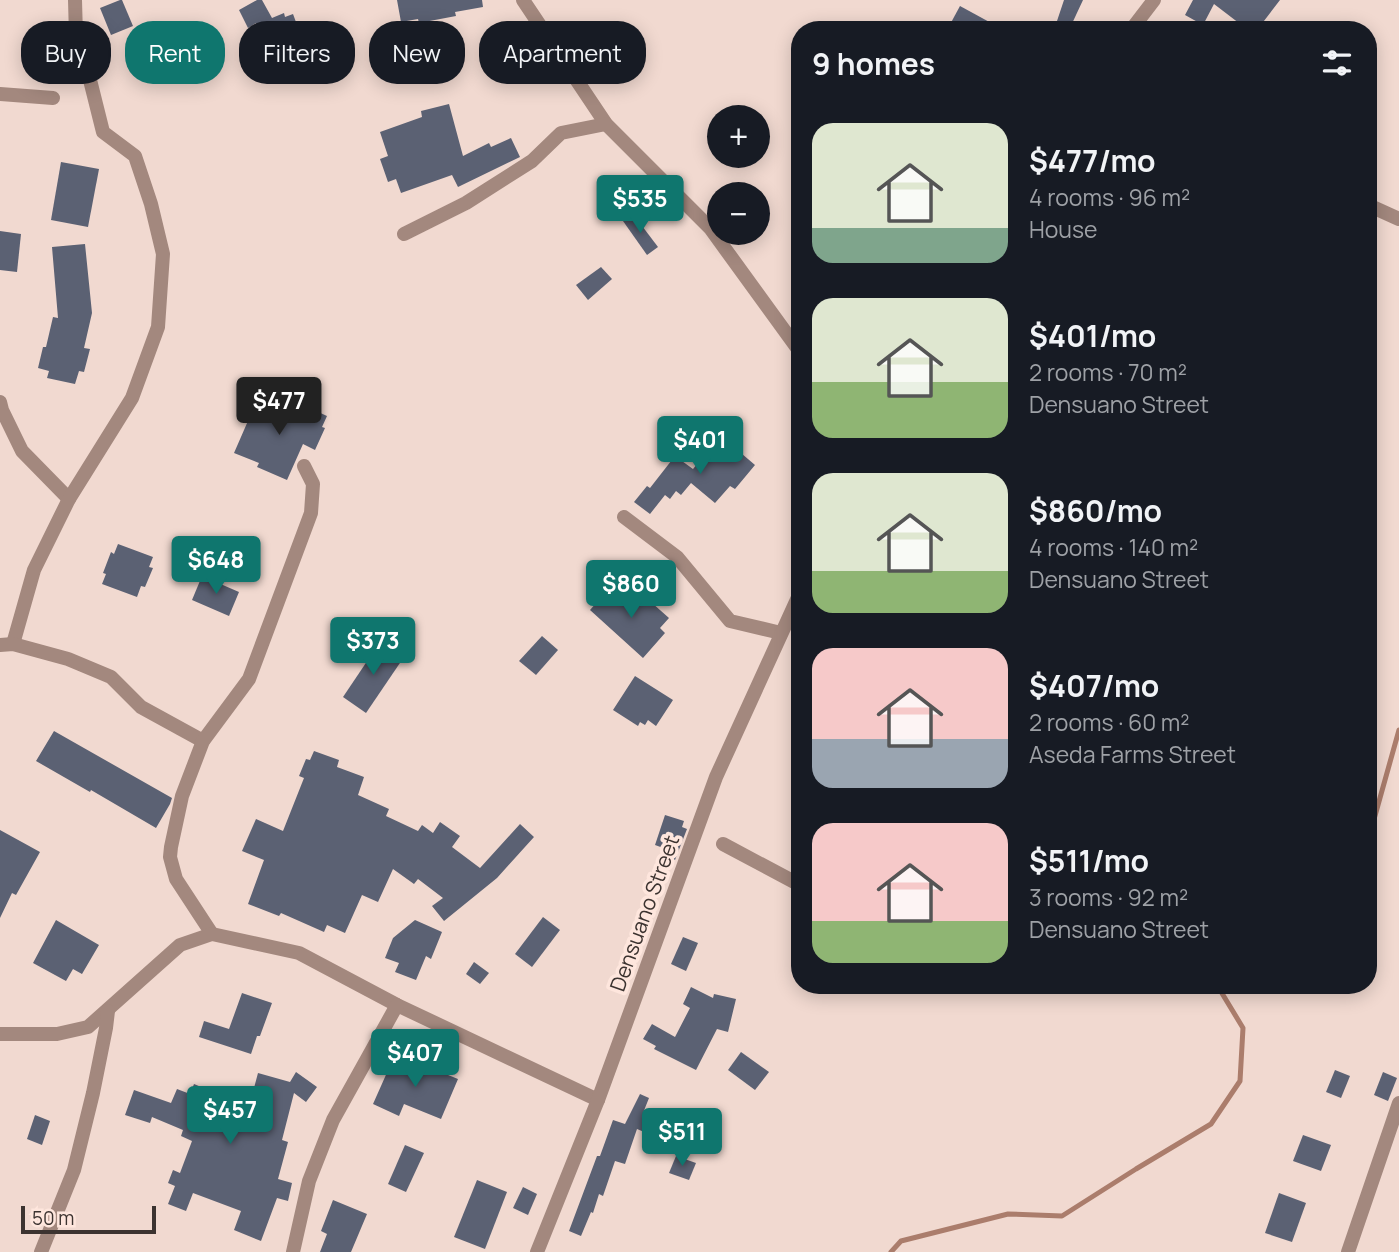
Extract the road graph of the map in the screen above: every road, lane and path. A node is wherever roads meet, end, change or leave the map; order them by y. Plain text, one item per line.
1 (75, 0) edge
2 (523, 0) edge
3 (1154, 0) edge
4 (1138, 21) edge
5 (0, 94) edge
6 (53, 98) dead end
7 (606, 124) junction
8 (1377, 209) edge
9 (1399, 219) edge
10 (404, 234) dead end
11 (791, 340) edge
12 (0, 402) edge
13 (304, 466) dead end
14 (69, 499) junction
15 (624, 517) dead end
16 (791, 612) edge
17 (781, 633) junction
18 (7, 645) edge
19 (204, 741) junction
20 (723, 844) dead end
21 (791, 879) edge
22 (212, 934) junction
23 (397, 1006) junction
24 (108, 1011) junction
25 (0, 1034) edge
26 (598, 1100) junction
27 (1399, 1103) edge
28 (41, 1252) edge
29 (293, 1252) edge
30 (537, 1252) edge
31 (1348, 1252) edge

1 - 14 street
2 - 7 street
3 - 4 street
5 - 6 street
7 - 10 street
7 - 11 street
8 - 9 street
12 - 14 street
13 - 19 street
14 - 18 street
15 - 17 street
16 - 17 street, Densuano Street
17 - 26 street, Densuano Street
18 - 19 street
19 - 22 street
20 - 21 street
22 - 23 street
22 - 24 street
23 - 26 street
23 - 29 street
24 - 25 street
24 - 28 street
26 - 30 street, Densuano Street
27 - 31 street

